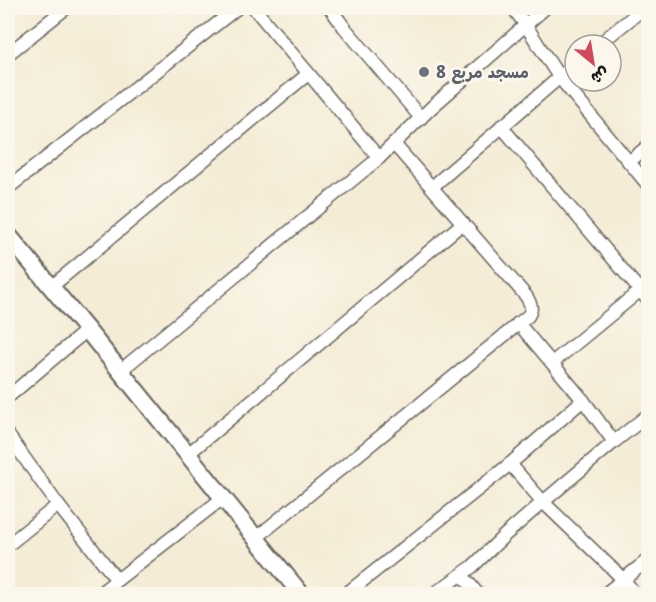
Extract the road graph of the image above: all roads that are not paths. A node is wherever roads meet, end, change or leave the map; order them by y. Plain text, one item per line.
1 (66, 8) edge
2 (237, 8) edge
3 (254, 8) edge
4 (330, 8) edge
5 (513, 8) edge
6 (545, 8) edge
7 (644, 8) edge
8 (525, 24) junction
9 (613, 33) edge
10 (8, 54) edge
11 (308, 74) junction
12 (563, 74) edge
13 (559, 77) junction
14 (421, 118) junction
15 (501, 126) junction
16 (394, 144) junction
17 (648, 146) edge
18 (379, 158) junction
19 (629, 162) junction
20 (648, 185) edge
21 (432, 187) junction
22 (8, 188) edge
23 (463, 223) junction
24 (8, 235) edge
25 (51, 287) junction
26 (646, 292) edge
27 (518, 323) junction
28 (87, 330) junction
29 (552, 363) junction
30 (120, 371) junction
31 (8, 397) edge
32 (583, 400) junction
33 (648, 415) edge
34 (8, 435) edge
35 (614, 442) junction
36 (188, 454) junction
37 (510, 464) junction
38 (223, 498) junction
39 (543, 502) junction
40 (58, 505) junction
41 (256, 538) junction
42 (8, 545) edge
43 (648, 560) edge
44 (462, 575) junction
45 (117, 580) junction
46 (624, 580) junction
47 (99, 594) edge
48 (300, 594) edge
49 (346, 594) edge
50 (434, 594) edge
51 (478, 594) edge
52 (605, 594) edge
53 (635, 594) edge

1 - 10 street
2 - 22 street
3 - 11 street
4 - 14 street
5 - 8 street
6 - 8 street
7 - 9 street
8 - 13 street
8 - 14 street
11 - 18 street
11 - 25 street
12 - 13 street
13 - 15 street
13 - 19 street
14 - 16 street
15 - 21 street
15 - 26 street
16 - 18 street
16 - 21 street
17 - 19 street
18 - 30 street
19 - 20 street
21 - 23 street
23 - 27 street
23 - 36 street
24 - 25 street
25 - 28 street
26 - 29 street
27 - 29 street
27 - 41 street
28 - 30 street
28 - 31 street
29 - 32 street
30 - 36 street
32 - 35 street
32 - 37 street
33 - 35 street
34 - 40 street
35 - 39 street
36 - 38 street
37 - 39 street
37 - 49 street
38 - 41 street
38 - 45 street
39 - 44 street
39 - 46 street
40 - 42 street
40 - 45 street
41 - 48 street
43 - 46 street
44 - 50 street
44 - 51 street
45 - 47 street
46 - 52 street
46 - 53 street

